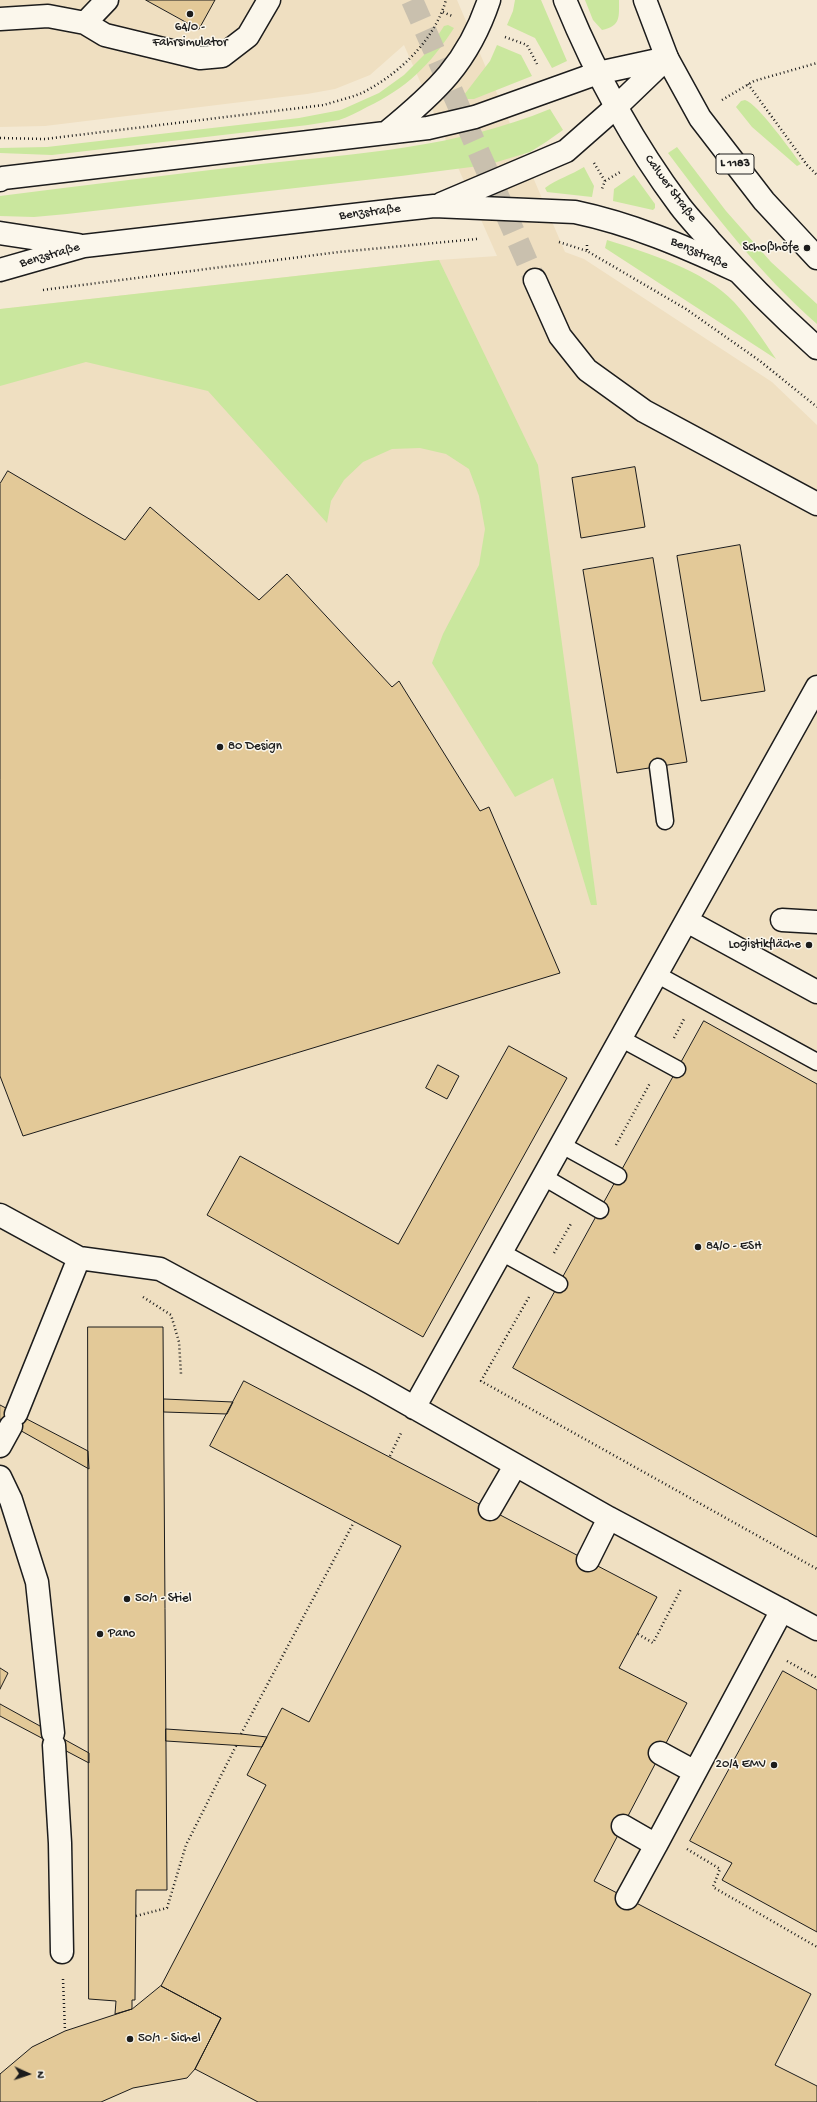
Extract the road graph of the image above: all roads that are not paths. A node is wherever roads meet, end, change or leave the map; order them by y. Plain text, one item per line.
1 (107, 0) edge
2 (269, 0) edge
3 (489, 0) edge
4 (565, 0) edge
5 (645, 0) edge
6 (0, 20) edge
7 (85, 23) junction
8 (667, 58) junction
9 (598, 73) junction
10 (616, 107) junction
11 (386, 133) junction
12 (1, 178) edge
13 (434, 206) junction
14 (0, 233) edge
15 (84, 246) junction
16 (817, 258) edge
17 (0, 270) edge
18 (735, 270) junction
19 (535, 280) tunnel mouth
20 (817, 348) edge
21 (817, 504) edge
22 (817, 688) edge
23 (658, 766) dead end
24 (665, 821) dead end
25 (782, 920) dead end
26 (687, 921) junction
27 (817, 922) edge
28 (656, 974) junction
29 (817, 992) edge
30 (620, 1038) junction
31 (817, 1062) edge
32 (677, 1069) dead end
33 (560, 1144) junction
34 (542, 1176) junction
35 (618, 1176) dead end
36 (600, 1210) dead end
37 (0, 1215) edge
38 (501, 1252) junction
39 (79, 1258) junction
40 (559, 1284) dead end
41 (414, 1408) junction
42 (0, 1446) edge
43 (515, 1466) junction
44 (0, 1477) edge
45 (490, 1510) dead end
46 (609, 1518) junction
47 (588, 1560) dead end
48 (782, 1610) junction
49 (817, 1629) edge
50 (660, 1753) dead end
51 (695, 1772) junction
52 (623, 1826) dead end
53 (656, 1844) junction
54 (627, 1898) dead end
55 (62, 1952) road end

1 - 7 street
2 - 7 street
3 - 11 street
4 - 9 street, Calwer Straße
5 - 8 street, L 1183
6 - 7 street
8 - 9 street
8 - 10 street
8 - 16 street, L 1183
9 - 10 street, Calwer Straße
9 - 11 street
10 - 13 street
10 - 18 street, Calwer Straße
11 - 12 street
13 - 15 street, Benzstraße
13 - 18 street, Benzstraße
14 - 15 street
15 - 17 street, Benzstraße
18 - 20 street, Calwer Straße
19 - 21 street
22 - 26 street
23 - 24 lane
25 - 27 street
26 - 28 street
26 - 29 street
28 - 30 street
28 - 31 lane
30 - 32 lane
30 - 33 street
33 - 34 street
33 - 35 lane
34 - 36 lane
34 - 38 street
37 - 39 street
38 - 40 lane
38 - 41 street
39 - 41 street
39 - 42 street
41 - 43 street
43 - 45 street
43 - 46 street
44 - 55 street
46 - 47 street
46 - 48 street
48 - 49 street
48 - 51 street
50 - 51 street
51 - 53 street
52 - 53 street
53 - 54 street

